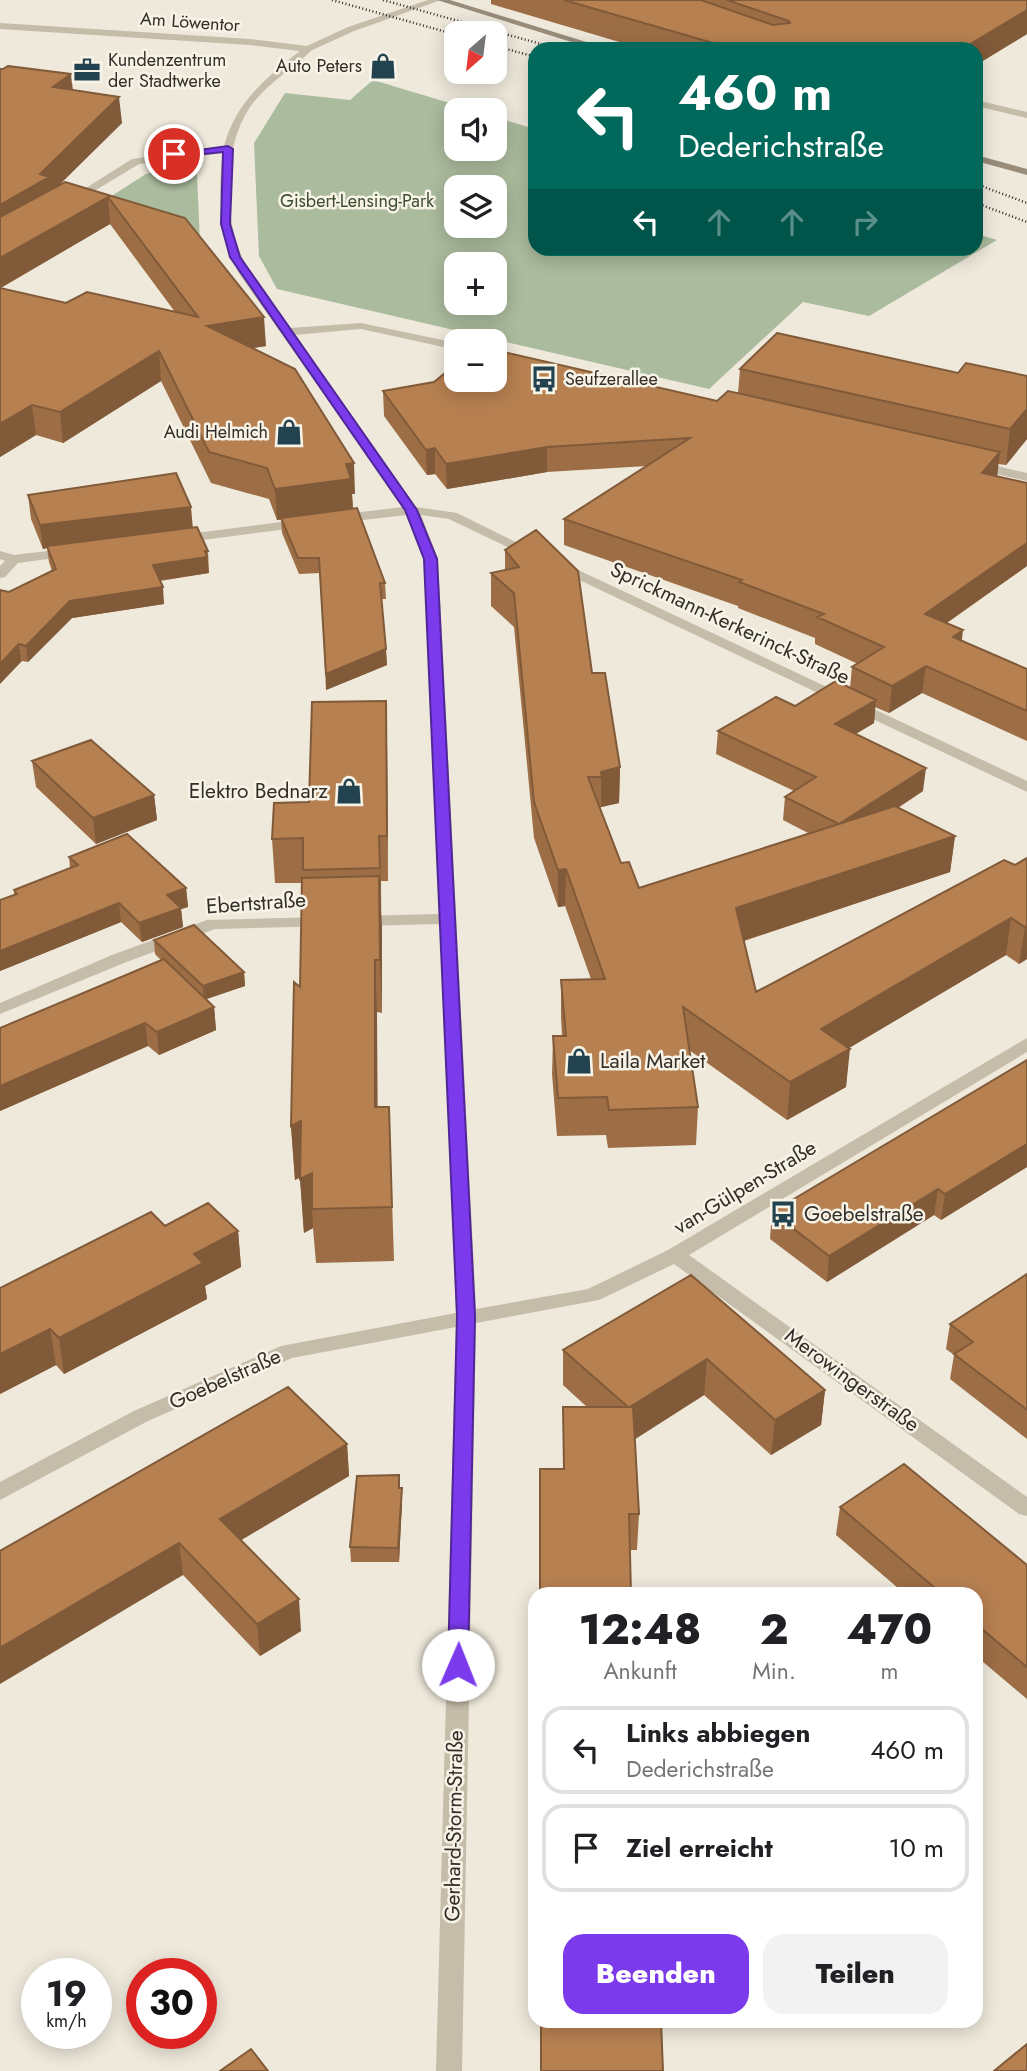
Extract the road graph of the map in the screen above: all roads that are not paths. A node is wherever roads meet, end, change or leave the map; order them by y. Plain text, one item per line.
1 (439, 0) edge
2 (0, 26) edge
3 (580, 42) edge
4 (308, 49) junction
5 (983, 105) edge
6 (1027, 115) edge
7 (228, 149) junction
8 (983, 160) edge
9 (1027, 172) edge
10 (57, 210) edge
11 (286, 332) junction
12 (444, 344) edge
13 (960, 461) edge
14 (1027, 477) edge
15 (411, 510) junction
16 (165, 541) edge
17 (83, 551) edge
18 (0, 555) edge
19 (14, 559) junction
20 (0, 574) edge
21 (1027, 787) edge
22 (447, 919) junction
23 (0, 1009) edge
24 (1027, 1044) edge
25 (676, 1255) junction
26 (466, 1316) junction
27 (0, 1492) edge
28 (1027, 1508) edge
29 (449, 2071) edge

1 - 3 main road
1 - 4 street, Gerhard-Storm-Straße
2 - 4 street, Am Löwentor
4 - 7 street, Gerhard-Storm-Straße
5 - 6 street
7 - 10 street
7 - 11 street, Gerhard-Storm-Straße
8 - 9 main road
11 - 12 street
11 - 15 street, Gerhard-Storm-Straße
13 - 14 street
15 - 16 street, Sprickmann-Kerkerinck-Straße
15 - 21 street, Sprickmann-Kerkerinck-Straße
15 - 22 street, Gerhard-Storm-Straße
17 - 19 street
18 - 19 street
19 - 20 street
22 - 23 street, Ebertstraße
22 - 26 street, Gerhard-Storm-Straße
24 - 25 street, van-Gülpen-Straße
25 - 26 street, van-Gülpen-Straße
25 - 28 street, Merowingerstraße
26 - 27 street, Goebelstraße
26 - 29 street, Gerhard-Storm-Straße

